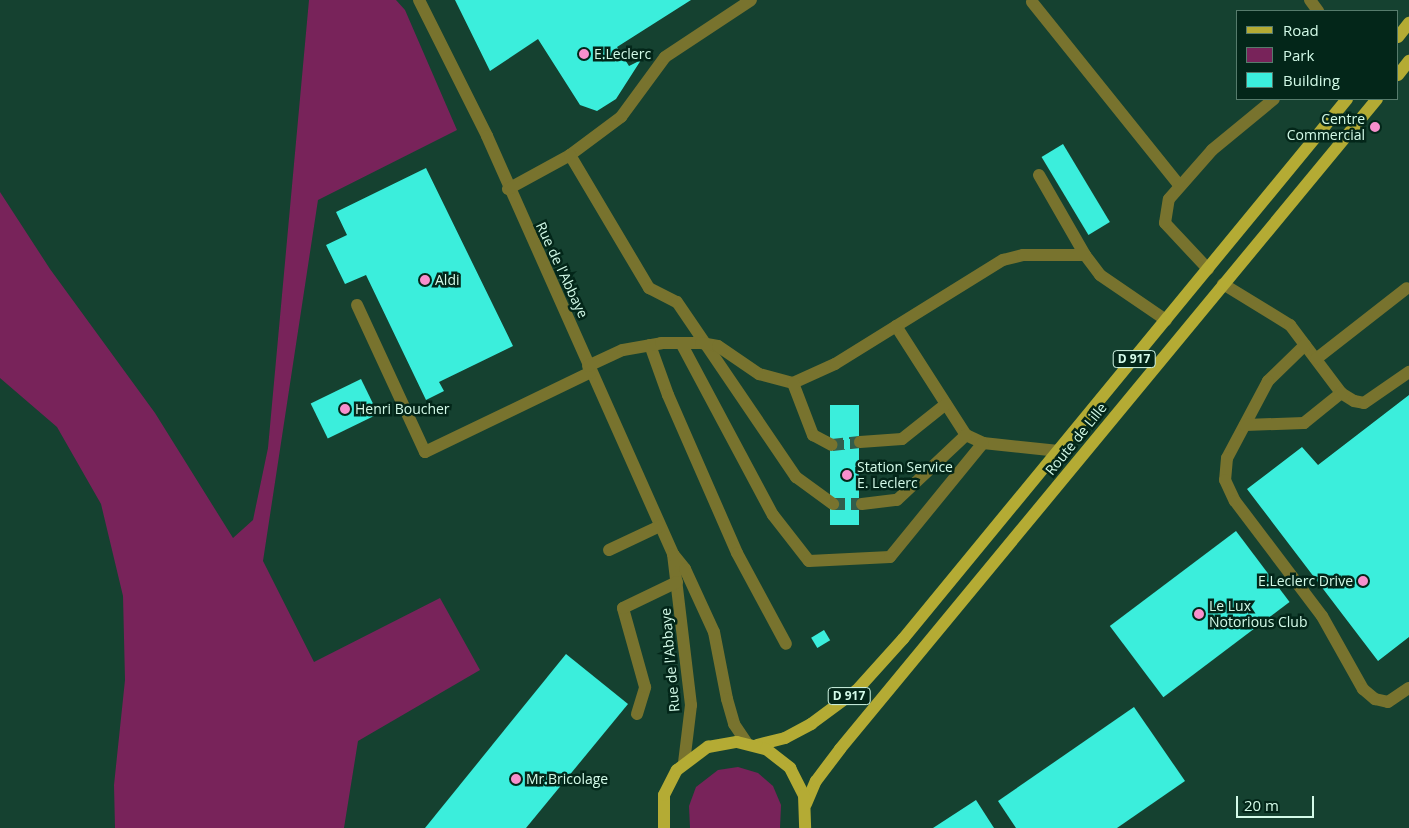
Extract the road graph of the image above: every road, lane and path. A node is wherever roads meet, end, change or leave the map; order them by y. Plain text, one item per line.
1 (419, 0) edge
2 (751, 0) edge
3 (1032, 2) dead end
4 (1409, 23) edge
5 (1399, 36) edge
6 (1409, 62) edge
7 (1399, 74) edge
8 (1273, 100) edge
9 (1346, 100) edge
10 (1376, 100) edge
11 (570, 155) junction
12 (1039, 174) dead end
13 (1180, 186) junction
14 (508, 189) junction
15 (1085, 255) junction
16 (1208, 269) junction
17 (1223, 284) junction
18 (1406, 294) edge
19 (357, 305) dead end
20 (1166, 320) junction
21 (896, 326) junction
22 (681, 343) junction
23 (701, 343) junction
24 (650, 345) junction
25 (1305, 345) junction
26 (1316, 359) junction
27 (590, 369) junction
28 (1409, 372) edge
29 (793, 383) junction
30 (1341, 393) junction
31 (946, 404) junction
32 (1245, 425) junction
33 (966, 435) junction
34 (860, 442) tunnel mouth
35 (983, 443) junction
36 (832, 445) tunnel mouth
37 (1059, 451) junction
38 (833, 504) tunnel mouth
39 (862, 504) tunnel mouth
40 (660, 526) junction
41 (609, 550) dead end
42 (673, 554) junction
43 (677, 582) junction
44 (786, 644) dead end
45 (1409, 688) edge
46 (637, 714) dead end
47 (752, 744) junction
48 (684, 763) junction
49 (806, 804) junction
50 (664, 828) edge
51 (805, 828) edge

1 - 14 street, Rue de l'Abbaye
2 - 11 street
3 - 13 street
4 - 5 main road
6 - 7 main road
8 - 13 street
9 - 16 main road, Route de Lille / D 917
10 - 17 main road, Route de Lille / D 917
11 - 14 street
11 - 23 street
12 - 15 street
13 - 16 street
14 - 27 street, Rue de l'Abbaye
15 - 20 street
15 - 21 street
16 - 20 main road, Route de Lille / D 917
17 - 25 street
17 - 49 main road, Route de Lille / D 917
18 - 26 street
19 - 27 street
20 - 37 main road, Route de Lille / D 917
21 - 29 street
21 - 31 street
22 - 23 street
22 - 24 street
22 - 35 street
23 - 29 street
23 - 38 street
24 - 27 street
24 - 44 street
25 - 26 street
25 - 32 street
26 - 30 street
27 - 40 street, Rue de l'Abbaye
28 - 30 street
29 - 36 street
30 - 32 street
31 - 33 street
31 - 34 street
32 - 45 street
33 - 35 street
33 - 39 street
35 - 37 street
37 - 47 main road, Route de Lille / D 917
40 - 41 street
40 - 42 street, Rue de l'Abbaye
42 - 43 street, Rue de l'Abbaye
42 - 47 street, Rue de l'Abbaye
43 - 46 street
43 - 48 street, Rue de l'Abbaye
47 - 48 main road, Route de Lille
47 - 49 main road
48 - 50 main road
49 - 51 main road

